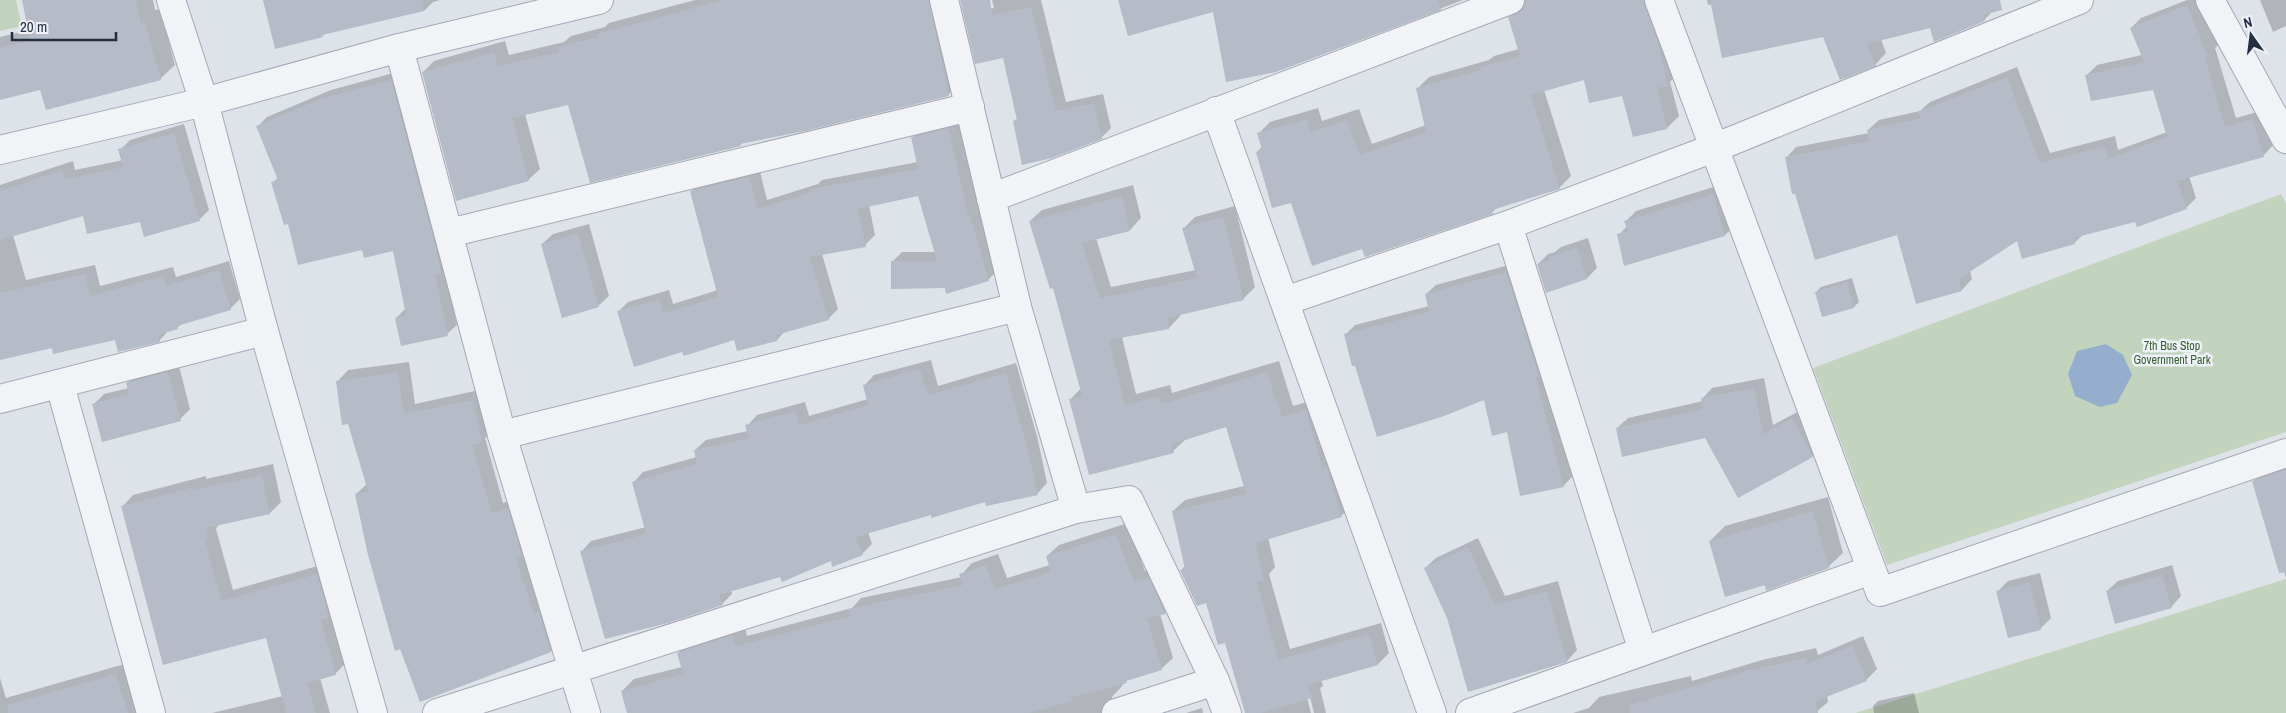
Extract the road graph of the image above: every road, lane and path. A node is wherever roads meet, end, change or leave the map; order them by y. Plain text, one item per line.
1 (172, 0) edge
2 (544, 0) edge
3 (599, 0) edge
4 (944, 0) edge
5 (1510, 0) edge
6 (1659, 0) edge
7 (2078, 0) edge
8 (2210, 0) edge
9 (399, 48) junction
10 (201, 94) junction
11 (970, 107) junction
12 (1216, 111) junction
13 (0, 136) edge
14 (2286, 138) edge
15 (1714, 148) junction
16 (0, 150) edge
17 (991, 198) junction
18 (1508, 225) junction
19 (449, 233) junction
20 (1284, 301) junction
21 (1017, 307) junction
22 (264, 331) junction
23 (60, 385) junction
24 (0, 399) edge
25 (502, 435) junction
26 (2286, 452) edge
27 (1076, 509) junction
28 (1871, 570) junction
29 (1643, 651) junction
30 (572, 670) junction
31 (1215, 681) junction
32 (151, 713) edge
33 (373, 713) edge
34 (437, 713) edge
35 (586, 713) edge
36 (1116, 713) edge
37 (1227, 713) edge
38 (1432, 713) edge
39 (1470, 713) edge

1 - 10 street
2 - 10 street
3 - 9 street
4 - 11 street
5 - 12 street
6 - 15 street
7 - 15 street
8 - 14 street
9 - 10 street
9 - 19 street
10 - 13 street
10 - 16 street
10 - 22 street
11 - 17 street
11 - 19 street
12 - 17 street
12 - 20 street
15 - 18 street
15 - 28 street
17 - 21 street
18 - 20 street
18 - 29 street
19 - 25 street
20 - 38 street
21 - 25 street
21 - 27 street
22 - 23 street
22 - 33 street
23 - 24 street
23 - 32 street
25 - 30 street
26 - 28 street
27 - 30 street
27 - 31 street
28 - 29 street
29 - 39 street
30 - 34 street
30 - 35 street
31 - 36 street
31 - 37 street

